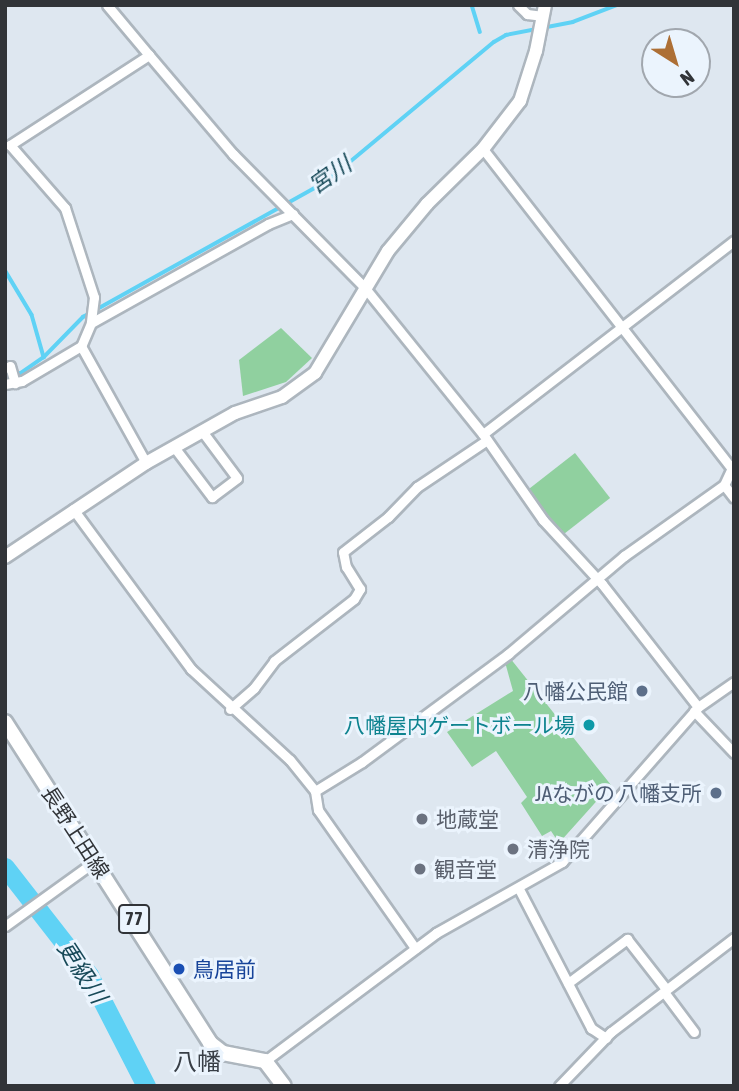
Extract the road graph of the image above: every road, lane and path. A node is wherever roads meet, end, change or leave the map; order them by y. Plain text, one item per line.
1 (107, 5) edge
2 (518, 5) edge
3 (543, 14) edge
4 (149, 55) junction
5 (7, 143) edge
6 (483, 149) junction
7 (292, 213) junction
8 (734, 241) edge
9 (365, 288) junction
10 (91, 321) junction
11 (623, 326) junction
12 (81, 345) junction
13 (8, 368) edge
14 (12, 382) edge
15 (202, 431) junction
16 (485, 437) junction
17 (174, 447) junction
18 (146, 463) junction
19 (732, 466) edge
20 (724, 485) junction
21 (734, 498) edge
22 (73, 509) junction
23 (5, 557) edge
24 (596, 581) junction
25 (734, 682) edge
26 (230, 709) junction
27 (696, 709) junction
28 (5, 722) edge
29 (734, 753) edge
30 (315, 791) junction
31 (95, 861) junction
32 (519, 889) junction
33 (5, 926) edge
34 (734, 938) edge
35 (415, 948) junction
36 (568, 983) junction
37 (665, 990) junction
38 (694, 1032) dead end
39 (606, 1038) junction
40 (265, 1062) junction
41 (284, 1086) edge
42 (559, 1086) edge

1 - 4 street
2 - 3 street
3 - 6 main road
4 - 5 street
4 - 7 street
5 - 10 street
6 - 9 main road
6 - 11 street
7 - 9 street
7 - 10 street
8 - 11 street
9 - 15 main road
9 - 16 street
10 - 12 street
11 - 16 street
11 - 19 street
12 - 14 street
12 - 18 street
13 - 14 street
15 - 17 main road
15 - 17 street
16 - 24 street
16 - 26 street
17 - 18 main road
18 - 22 main road
19 - 20 street
20 - 21 street
20 - 24 street
22 - 23 main road
22 - 26 street
24 - 27 street
24 - 30 street
25 - 27 street
26 - 30 street
27 - 29 street
27 - 32 street
28 - 31 main road, 長野上田線 / 77
30 - 35 street
31 - 33 street
31 - 40 main road, 長野上田線 / 77
32 - 35 street
32 - 36 street
34 - 37 street
35 - 40 street
36 - 37 street
36 - 39 street
37 - 38 street
37 - 39 street
39 - 42 street
40 - 41 main road

